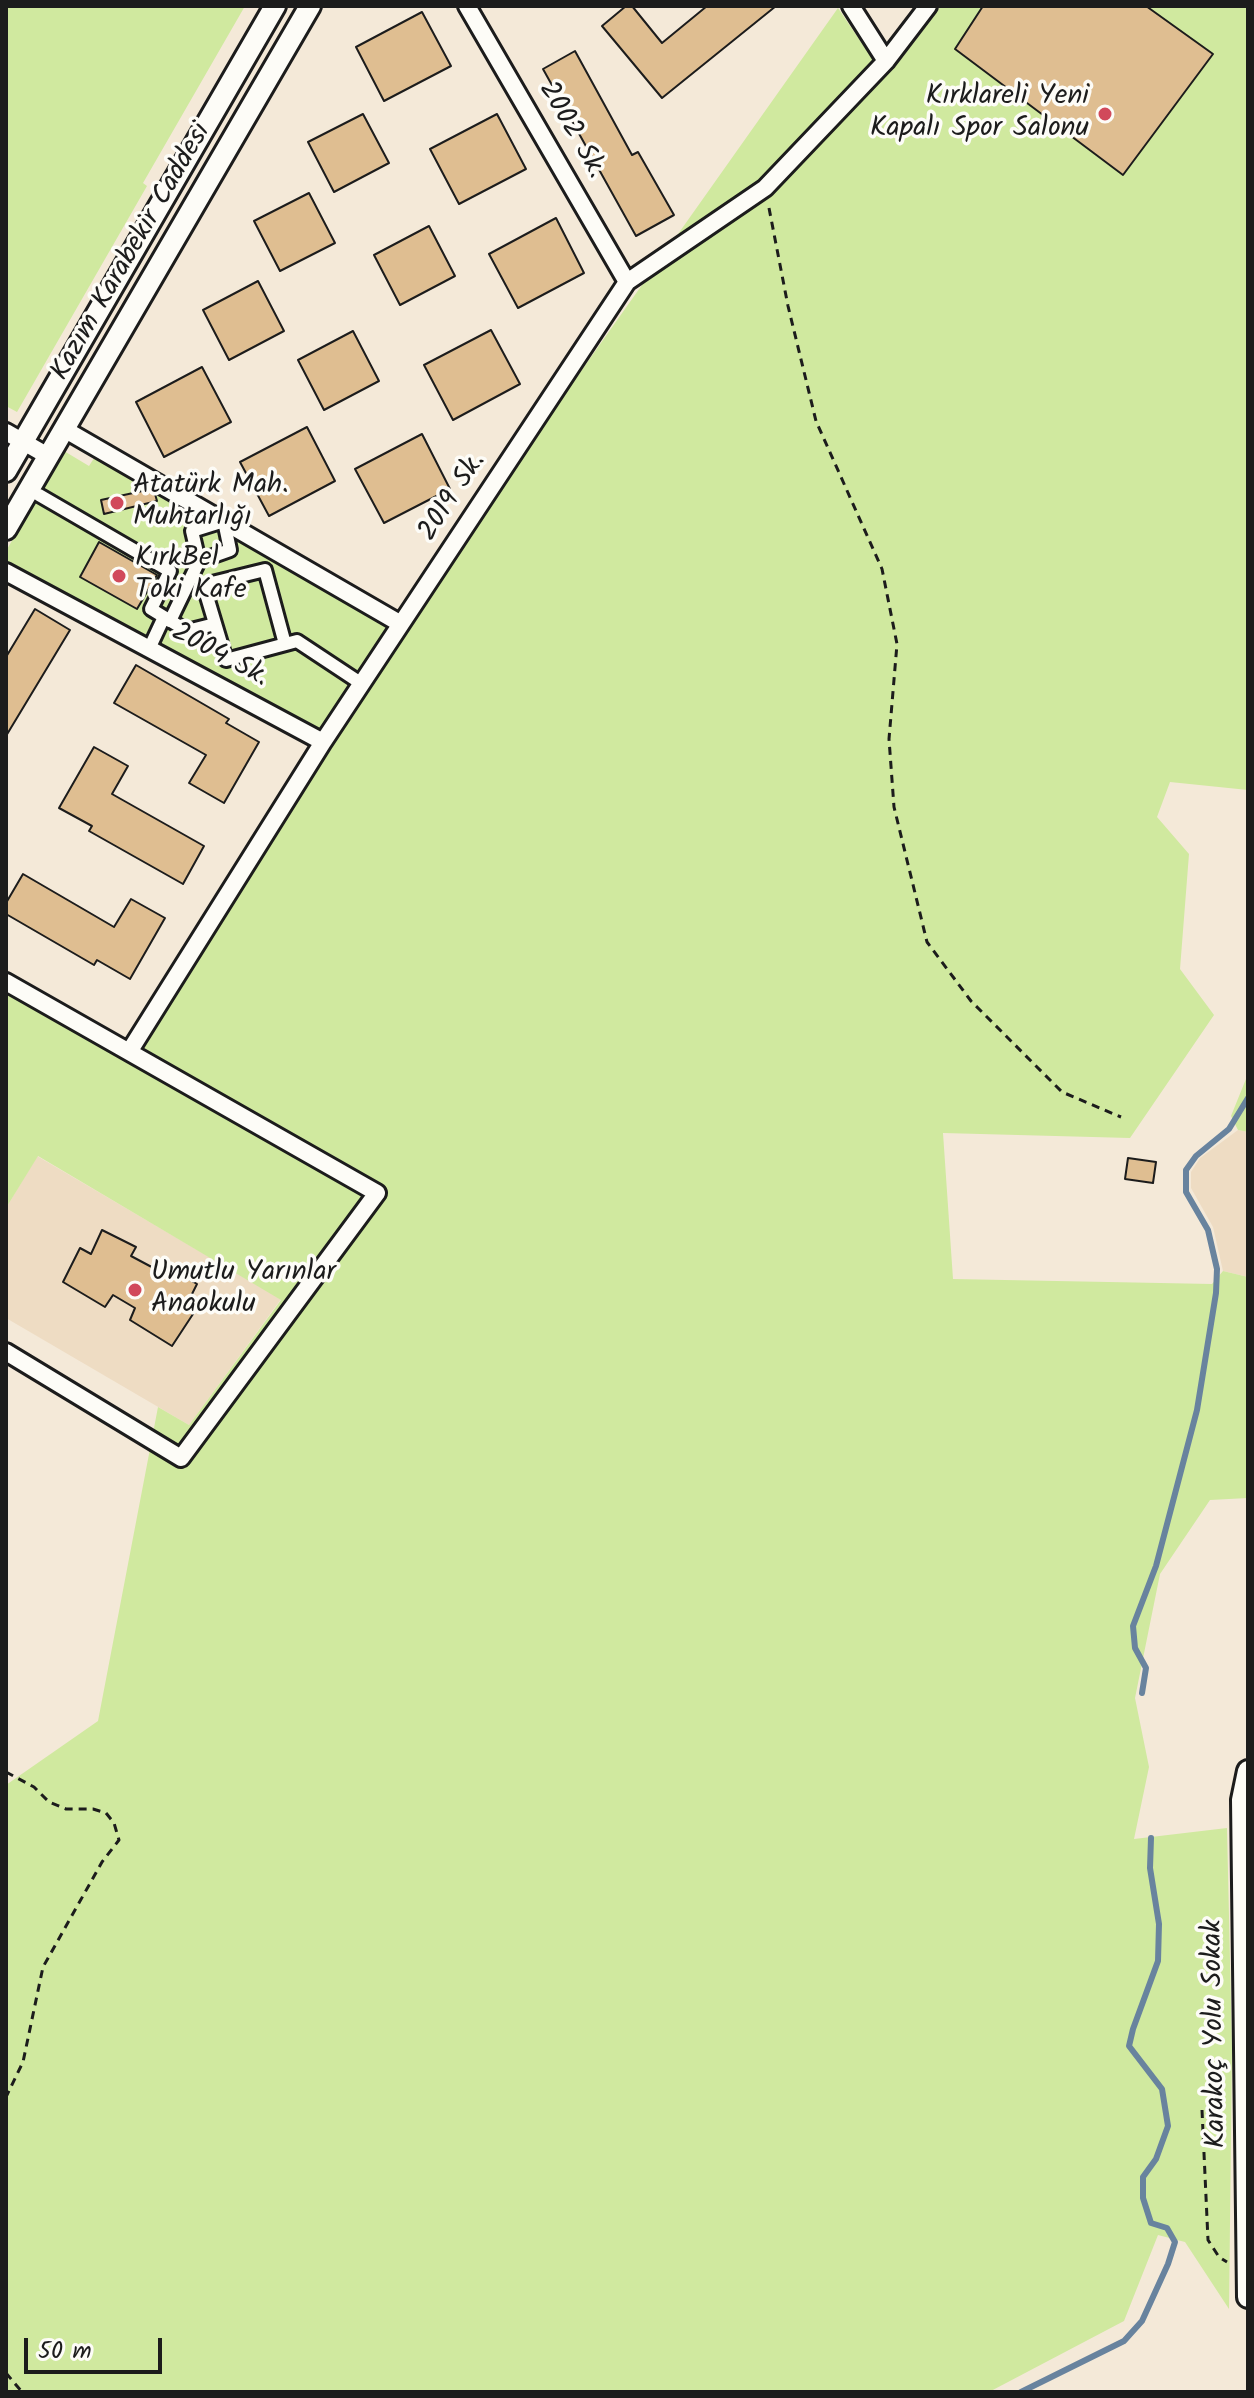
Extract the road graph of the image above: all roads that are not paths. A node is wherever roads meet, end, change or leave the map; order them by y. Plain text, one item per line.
1 (275, 6) edge
2 (310, 6) edge
3 (467, 6) edge
4 (851, 6) edge
5 (928, 6) edge
6 (886, 61) junction
7 (627, 282) junction
8 (64, 429) junction
9 (15, 436) edge
10 (48, 456) junction
11 (6, 471) edge
12 (39, 495) dead end
13 (107, 520) dead end
14 (224, 521) junction
15 (88, 524) junction
16 (6, 529) edge
17 (199, 561) junction
18 (6, 572) edge
19 (167, 619) junction
20 (215, 624) junction
21 (401, 624) junction
22 (285, 644) junction
23 (149, 649) junction
24 (362, 684) junction
25 (323, 742) junction
26 (6, 982) edge
27 (129, 1052) junction
28 (6, 1352) edge
29 (1248, 1771) edge
30 (1248, 2274) edge
31 (1248, 2297) edge

1 - 9 street, Kazım Karabekir Caddesi
2 - 8 street, Kazım Karabekir Caddesi
3 - 7 street, 2002 Sk.
4 - 6 street
5 - 6 street
6 - 7 street
7 - 21 street, 2019 Sk.
8 - 10 street, Kazım Karabekir Caddesi
8 - 14 street
9 - 10 street
9 - 11 street, Kazım Karabekir Caddesi
10 - 16 street, Kazım Karabekir Caddesi
12 - 15 street
13 - 15 street
14 - 17 street
14 - 17 street
14 - 21 street
15 - 19 street
17 - 19 street
18 - 23 street, 2004 Sk.
19 - 20 street
19 - 23 street
20 - 22 street
20 - 22 street
21 - 24 street, 2019 Sk.
22 - 24 street
23 - 25 street, 2004 Sk.
24 - 25 street, 2019 Sk.
25 - 27 street, 2019 Sk.
26 - 27 street
27 - 28 street
29 - 30 street, Karakoç Yolu Sokak
30 - 31 street, Karakoç Yolu Sokak

